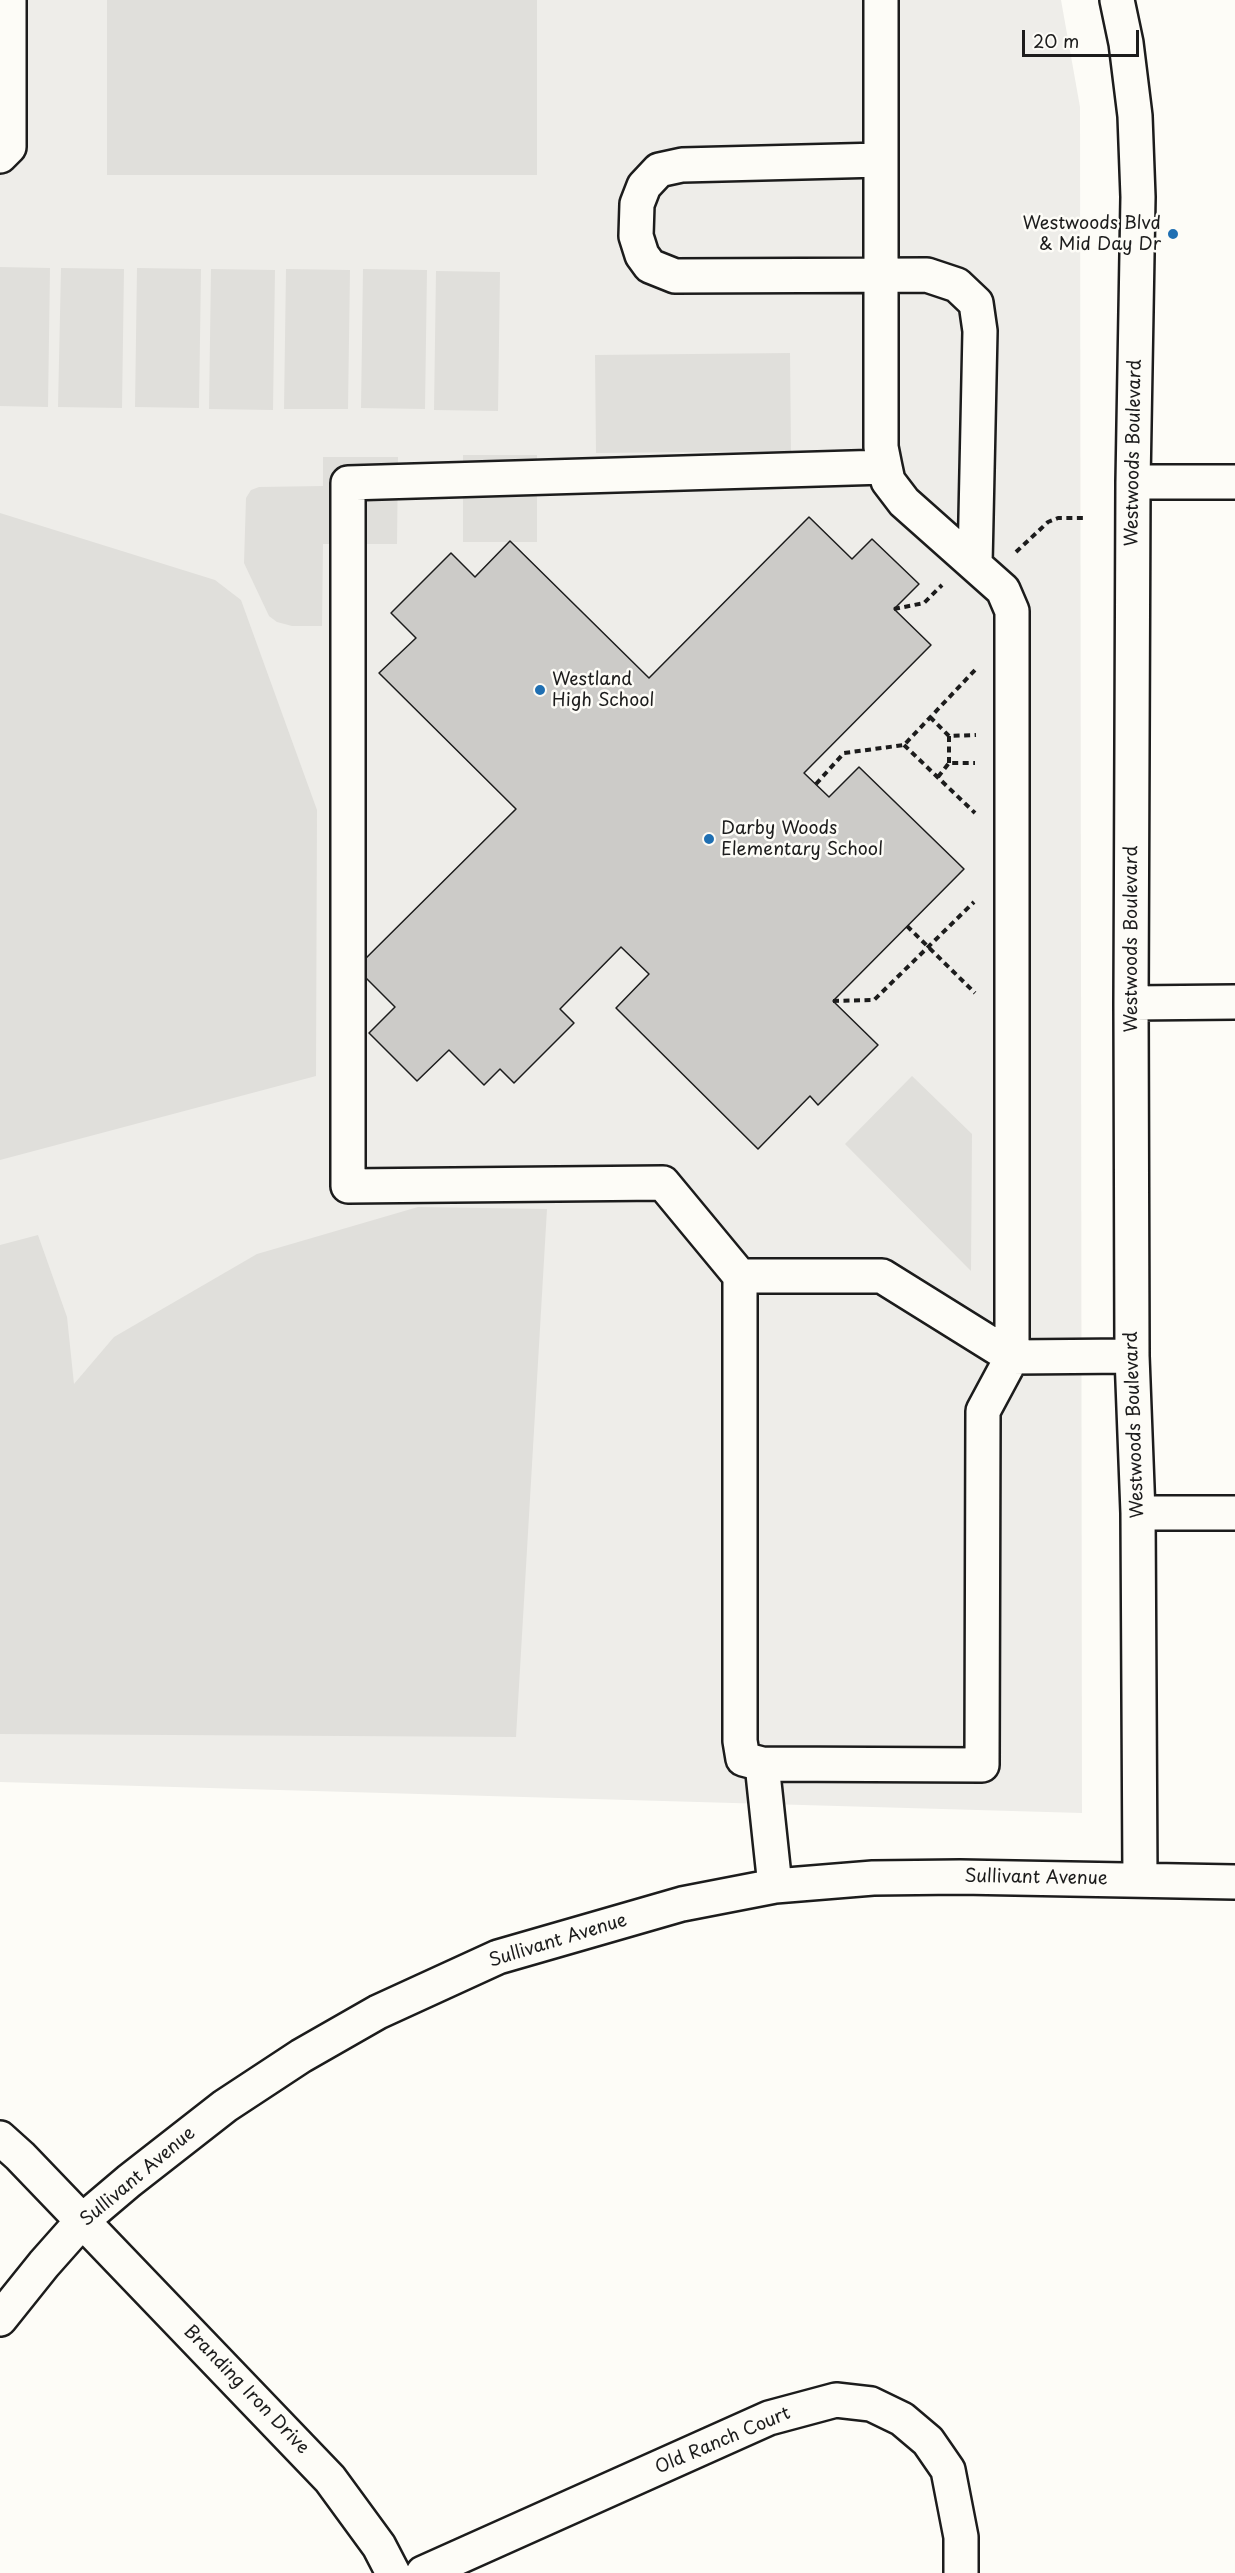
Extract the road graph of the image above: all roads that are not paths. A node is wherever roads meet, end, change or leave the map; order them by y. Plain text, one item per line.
1 (9, 0) edge
2 (881, 0) edge
3 (1117, 0) edge
4 (0, 156) edge
5 (881, 160) junction
6 (880, 274) junction
7 (885, 467) junction
8 (1133, 482) junction
9 (1235, 482) edge
10 (982, 570) junction
11 (1235, 1002) edge
12 (1131, 1003) junction
13 (740, 1276) junction
14 (1132, 1356) junction
15 (1012, 1358) junction
16 (1235, 1513) edge
17 (1138, 1514) junction
18 (762, 1764) junction
19 (1140, 1880) junction
20 (1235, 1882) edge
21 (775, 1886) junction
22 (0, 2138) edge
23 (83, 2220) junction
24 (0, 2319) edge
25 (393, 2573) edge
26 (423, 2573) edge
27 (961, 2573) edge

1 - 4 street
2 - 5 street
3 - 8 street, Westwoods Boulevard
5 - 6 street
5 - 6 street
6 - 7 street
6 - 10 street
7 - 10 street
7 - 13 street
8 - 9 street
8 - 12 street, Westwoods Boulevard
10 - 15 street
11 - 12 street
12 - 14 street, Westwoods Boulevard
13 - 15 street
13 - 18 street
14 - 15 street
14 - 17 street, Westwoods Boulevard
15 - 18 street
16 - 17 street
17 - 19 street, Westwoods Boulevard
18 - 21 street
19 - 20 street, Sullivant Avenue
19 - 21 street, Sullivant Avenue
21 - 23 street, Sullivant Avenue
22 - 23 street, Branding Iron Drive
23 - 24 street, Sullivant Avenue
23 - 25 street, Branding Iron Drive
26 - 27 street, Old Ranch Court

